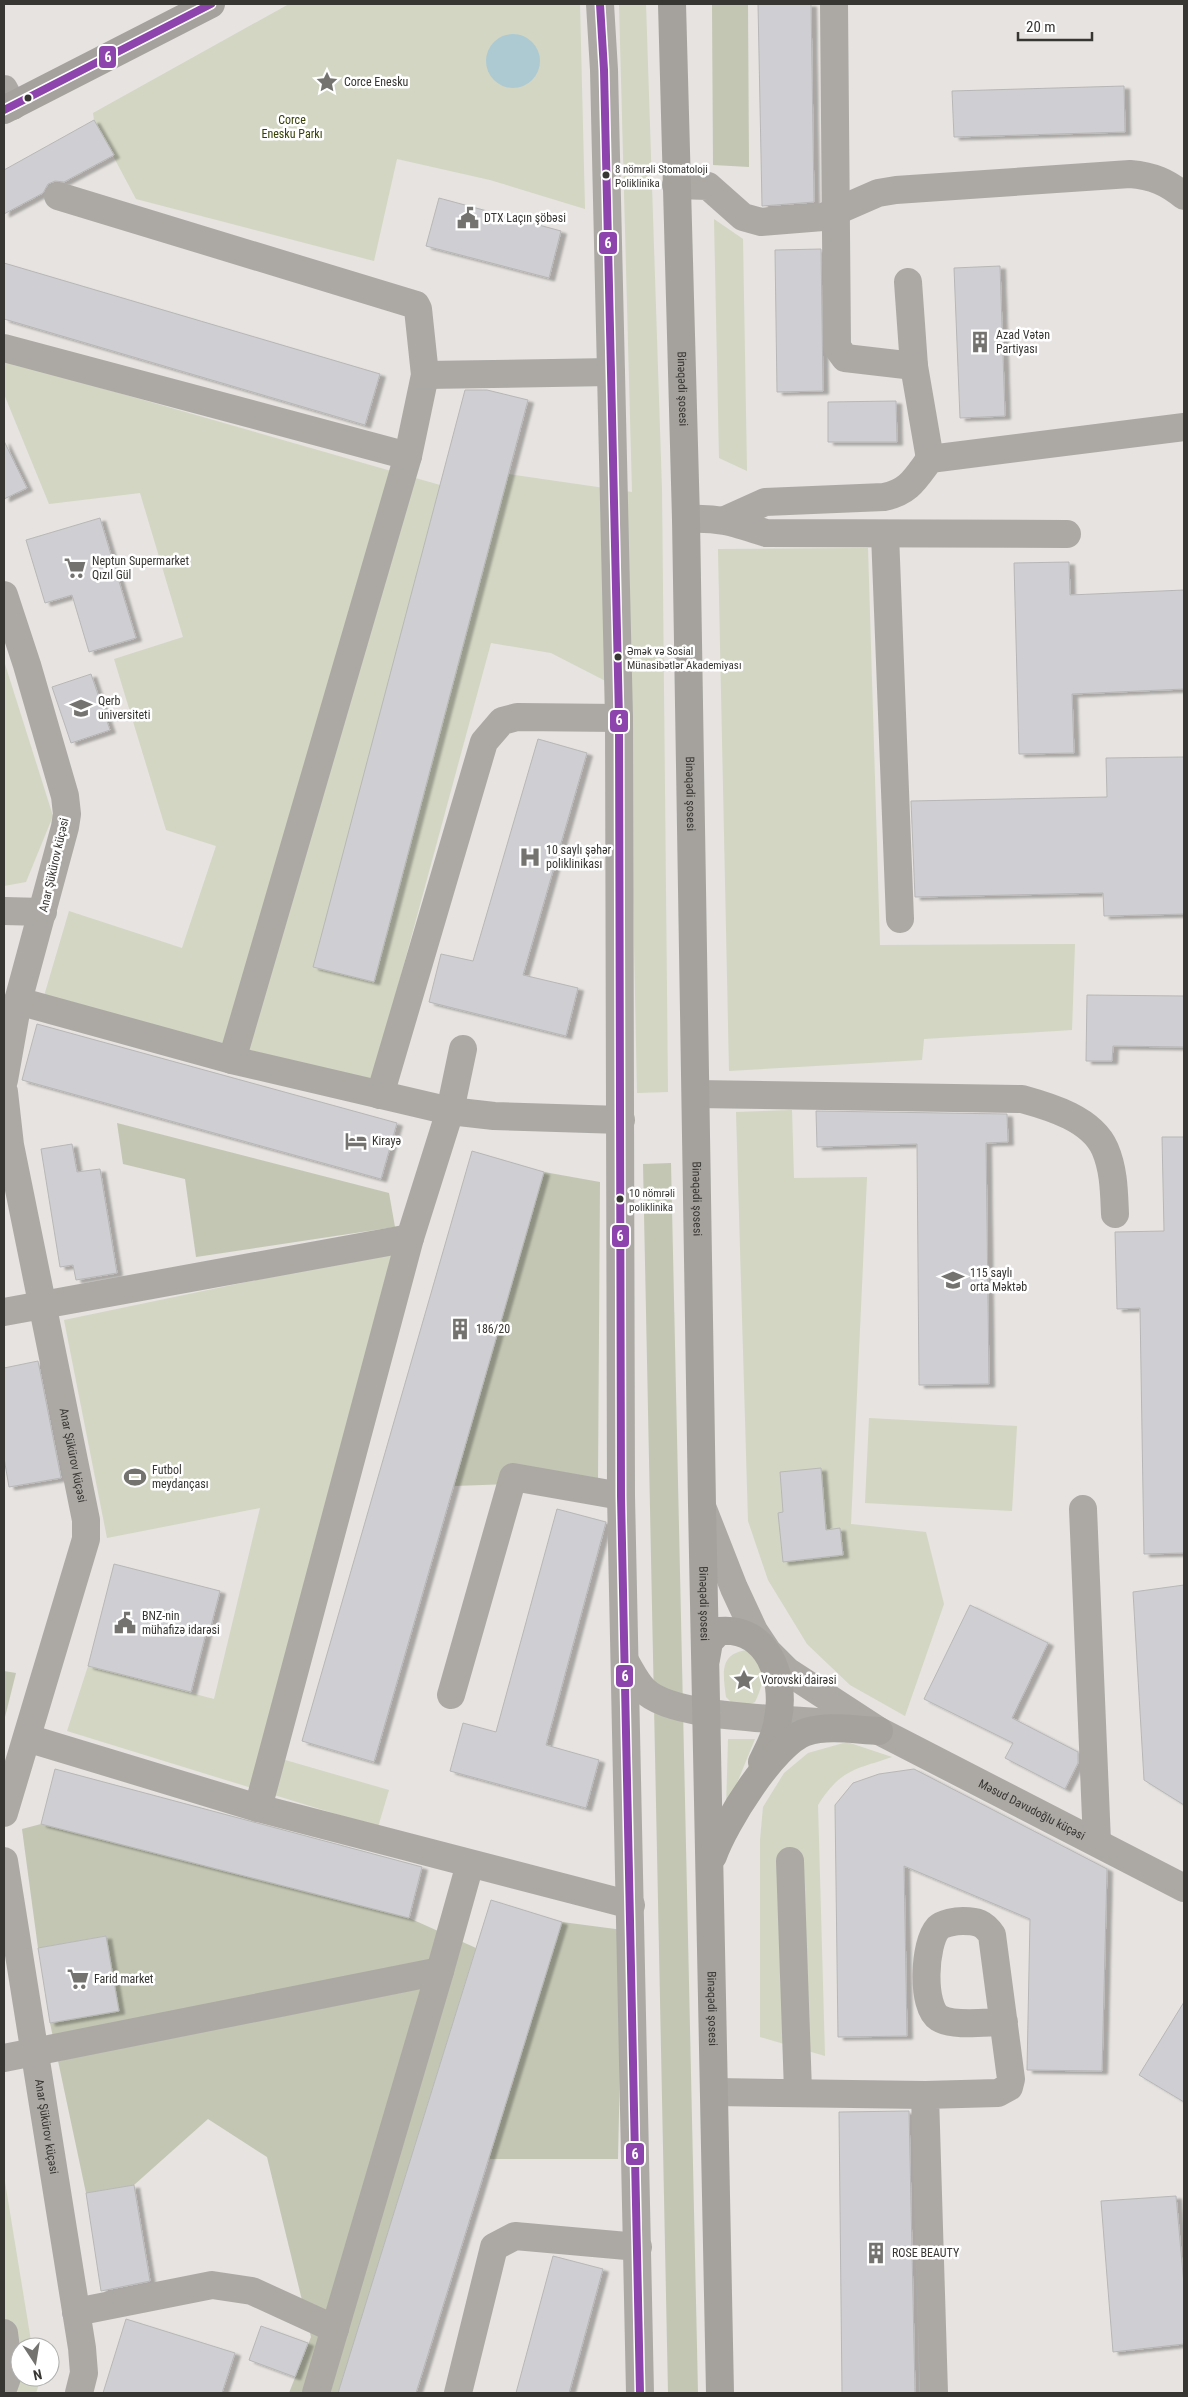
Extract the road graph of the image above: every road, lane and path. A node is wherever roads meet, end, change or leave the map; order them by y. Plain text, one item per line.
1 (211, 4) edge
2 (600, 4) edge
3 (672, 4) edge
4 (834, 4) edge
5 (7, 102) edge
6 (676, 185) junction
7 (58, 196) dead end
8 (1184, 196) edge
9 (837, 210) junction
10 (908, 282) dead end
11 (4, 348) edge
12 (914, 366) junction
13 (611, 372) junction
14 (425, 375) junction
15 (1184, 427) edge
16 (408, 456) junction
17 (930, 459) junction
18 (686, 519) junction
19 (724, 520) junction
20 (885, 534) junction
21 (1067, 534) dead end
22 (4, 595) edge
23 (620, 718) junction
24 (4, 912) edge
25 (43, 912) junction
26 (900, 919) dead end
27 (18, 1001) junction
28 (463, 1049) dead end
29 (232, 1060) junction
30 (4, 1080) edge
31 (4, 1092) edge
32 (696, 1094) junction
33 (380, 1095) junction
34 (4, 1106) edge
35 (450, 1111) junction
36 (621, 1120) junction
37 (1115, 1214) dead end
38 (410, 1238) junction
39 (43, 1304) junction
40 (4, 1312) edge
41 (621, 1496) junction
42 (702, 1505) junction
43 (1083, 1509) dead end
44 (768, 1652) junction
45 (706, 1659) junction
46 (625, 1661) junction
47 (777, 1681) junction
48 (451, 1696) dead end
49 (706, 1713) junction
50 (734, 1716) junction
51 (779, 1718) junction
52 (879, 1731) junction
53 (27, 1738) junction
54 (748, 1791) junction
55 (258, 1808) junction
56 (4, 1812) edge
57 (1097, 1842) junction
58 (790, 1860) dead end
59 (4, 1861) edge
60 (470, 1864) junction
61 (709, 1867) junction
62 (1184, 1888) edge
63 (631, 1905) junction
64 (440, 1971) junction
65 (1004, 2022) dead end
66 (34, 2053) junction
67 (4, 2058) edge
68 (798, 2091) junction
69 (715, 2092) junction
70 (925, 2095) junction
71 (638, 2247) junction
72 (76, 2312) junction
73 (335, 2329) junction
74 (4, 2333) edge
75 (4, 2386) edge
76 (79, 2393) edge
77 (316, 2393) edge
78 (458, 2393) edge
79 (640, 2393) edge
80 (720, 2393) edge
81 (934, 2393) edge

1 - 5 main road
2 - 13 street
3 - 6 main road, Binəqədi şosesi
4 - 9 street
6 - 9 street
6 - 18 main road, Binəqədi şosesi
7 - 14 street
8 - 9 street
9 - 12 street
10 - 12 street
11 - 16 street
12 - 17 street
13 - 14 street
13 - 23 street
14 - 16 street
15 - 17 street
16 - 29 street
17 - 19 street
18 - 19 street
18 - 32 main road, Binəqədi şosesi
19 - 20 street
20 - 21 street
20 - 26 street
22 - 25 street, Anar Şükürov küçəsi
23 - 33 street
23 - 36 street
24 - 25 street
25 - 27 street, Anar Şükürov küçəsi
27 - 29 street
27 - 30 street, Anar Şükürov küçəsi
28 - 35 street
29 - 33 street
31 - 34 street, Anar Şükürov küçəsi
32 - 37 street
32 - 42 main road, Binəqədi şosesi
33 - 35 street
34 - 39 street, Anar Şükürov küçəsi
35 - 36 street
35 - 38 street
36 - 41 street
38 - 39 street
38 - 55 street
39 - 40 street
39 - 53 street, Anar Şükürov küçəsi
41 - 46 street
41 - 48 street
42 - 44 street
42 - 45 main road, Binəqədi şosesi
43 - 57 street
44 - 45 main road
44 - 47 main road
44 - 52 street
45 - 49 main road, Binəqədi şosesi
46 - 49 street
46 - 63 street
47 - 50 street
47 - 51 main road
49 - 50 street
49 - 61 main road, Binəqədi şosesi
50 - 51 street
51 - 52 street
51 - 54 main road
52 - 54 main road
52 - 57 street, Məsud Davudoğlu küçəsi
53 - 55 street
53 - 56 street, Anar Şükürov küçəsi
54 - 61 main road
55 - 60 street
57 - 62 street, Məsud Davudoğlu küçəsi
58 - 68 street
59 - 66 street, Anar Şükürov küçəsi
60 - 63 street
60 - 64 street
61 - 69 main road, Binəqədi şosesi
63 - 71 street
64 - 66 street
64 - 73 street
65 - 70 street
66 - 67 street
66 - 72 street, Anar Şükürov küçəsi
68 - 69 street
68 - 70 street
69 - 80 main road, Binəqədi şosesi
70 - 81 street
71 - 78 street
71 - 79 street
72 - 73 street
72 - 76 street, Anar Şükürov küçəsi
73 - 77 street
74 - 75 street

